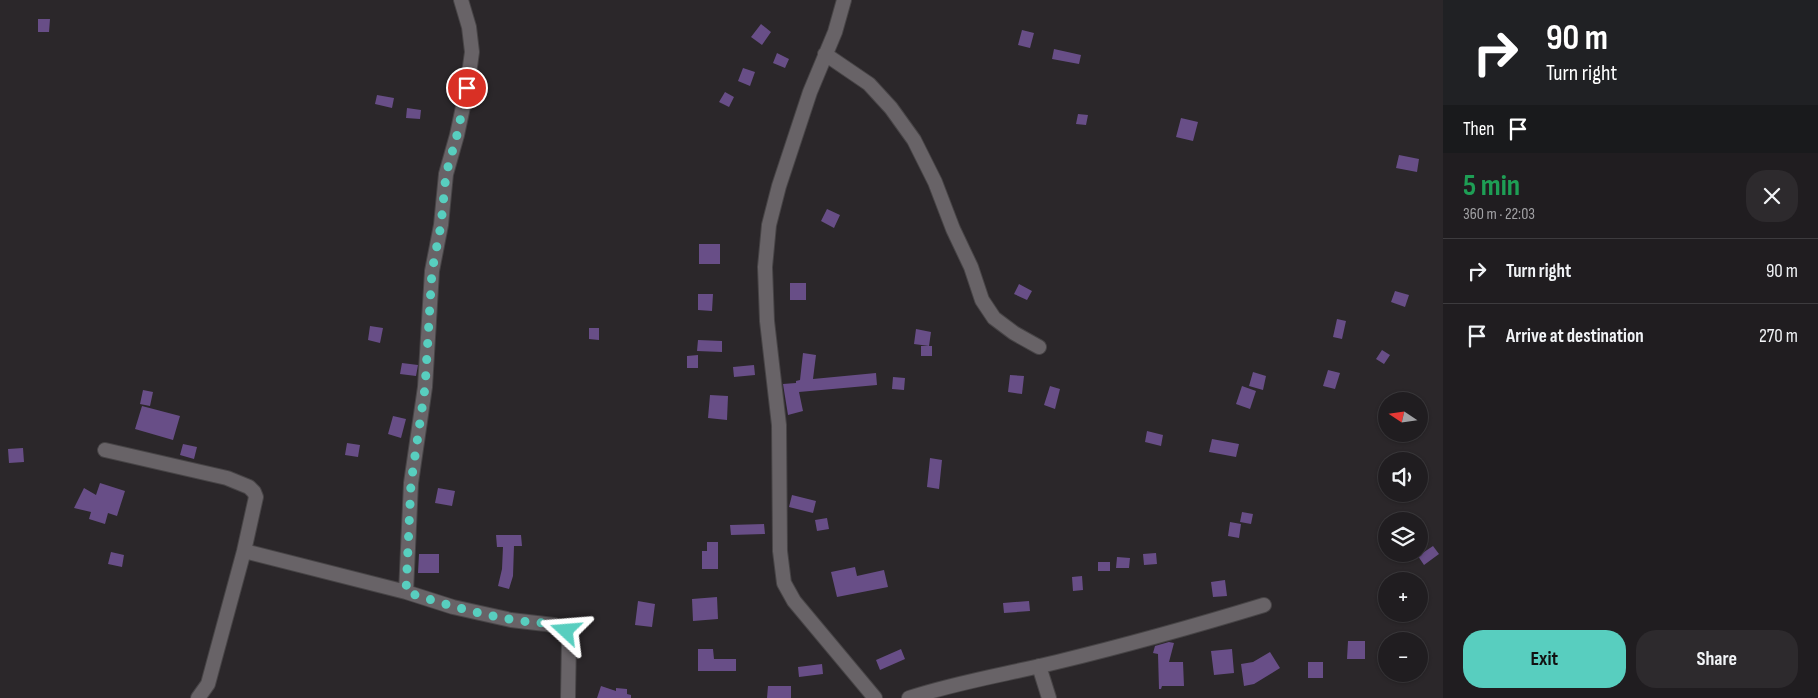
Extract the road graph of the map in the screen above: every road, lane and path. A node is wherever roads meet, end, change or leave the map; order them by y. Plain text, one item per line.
1 (462, 0) edge
2 (844, 0) edge
3 (825, 54) junction
4 (1038, 347) dead end
5 (105, 450) dead end
6 (244, 551) junction
7 (406, 592) junction
8 (1264, 605) dead end
9 (1039, 666) junction
10 (198, 698) edge
11 (568, 698) edge
12 (875, 698) edge
13 (909, 698) edge
14 (1049, 698) edge

1 - 7 street
2 - 3 street
3 - 4 street
3 - 12 street
5 - 6 street
6 - 7 street
6 - 10 street
7 - 11 street
8 - 9 street
9 - 13 street
9 - 14 street

